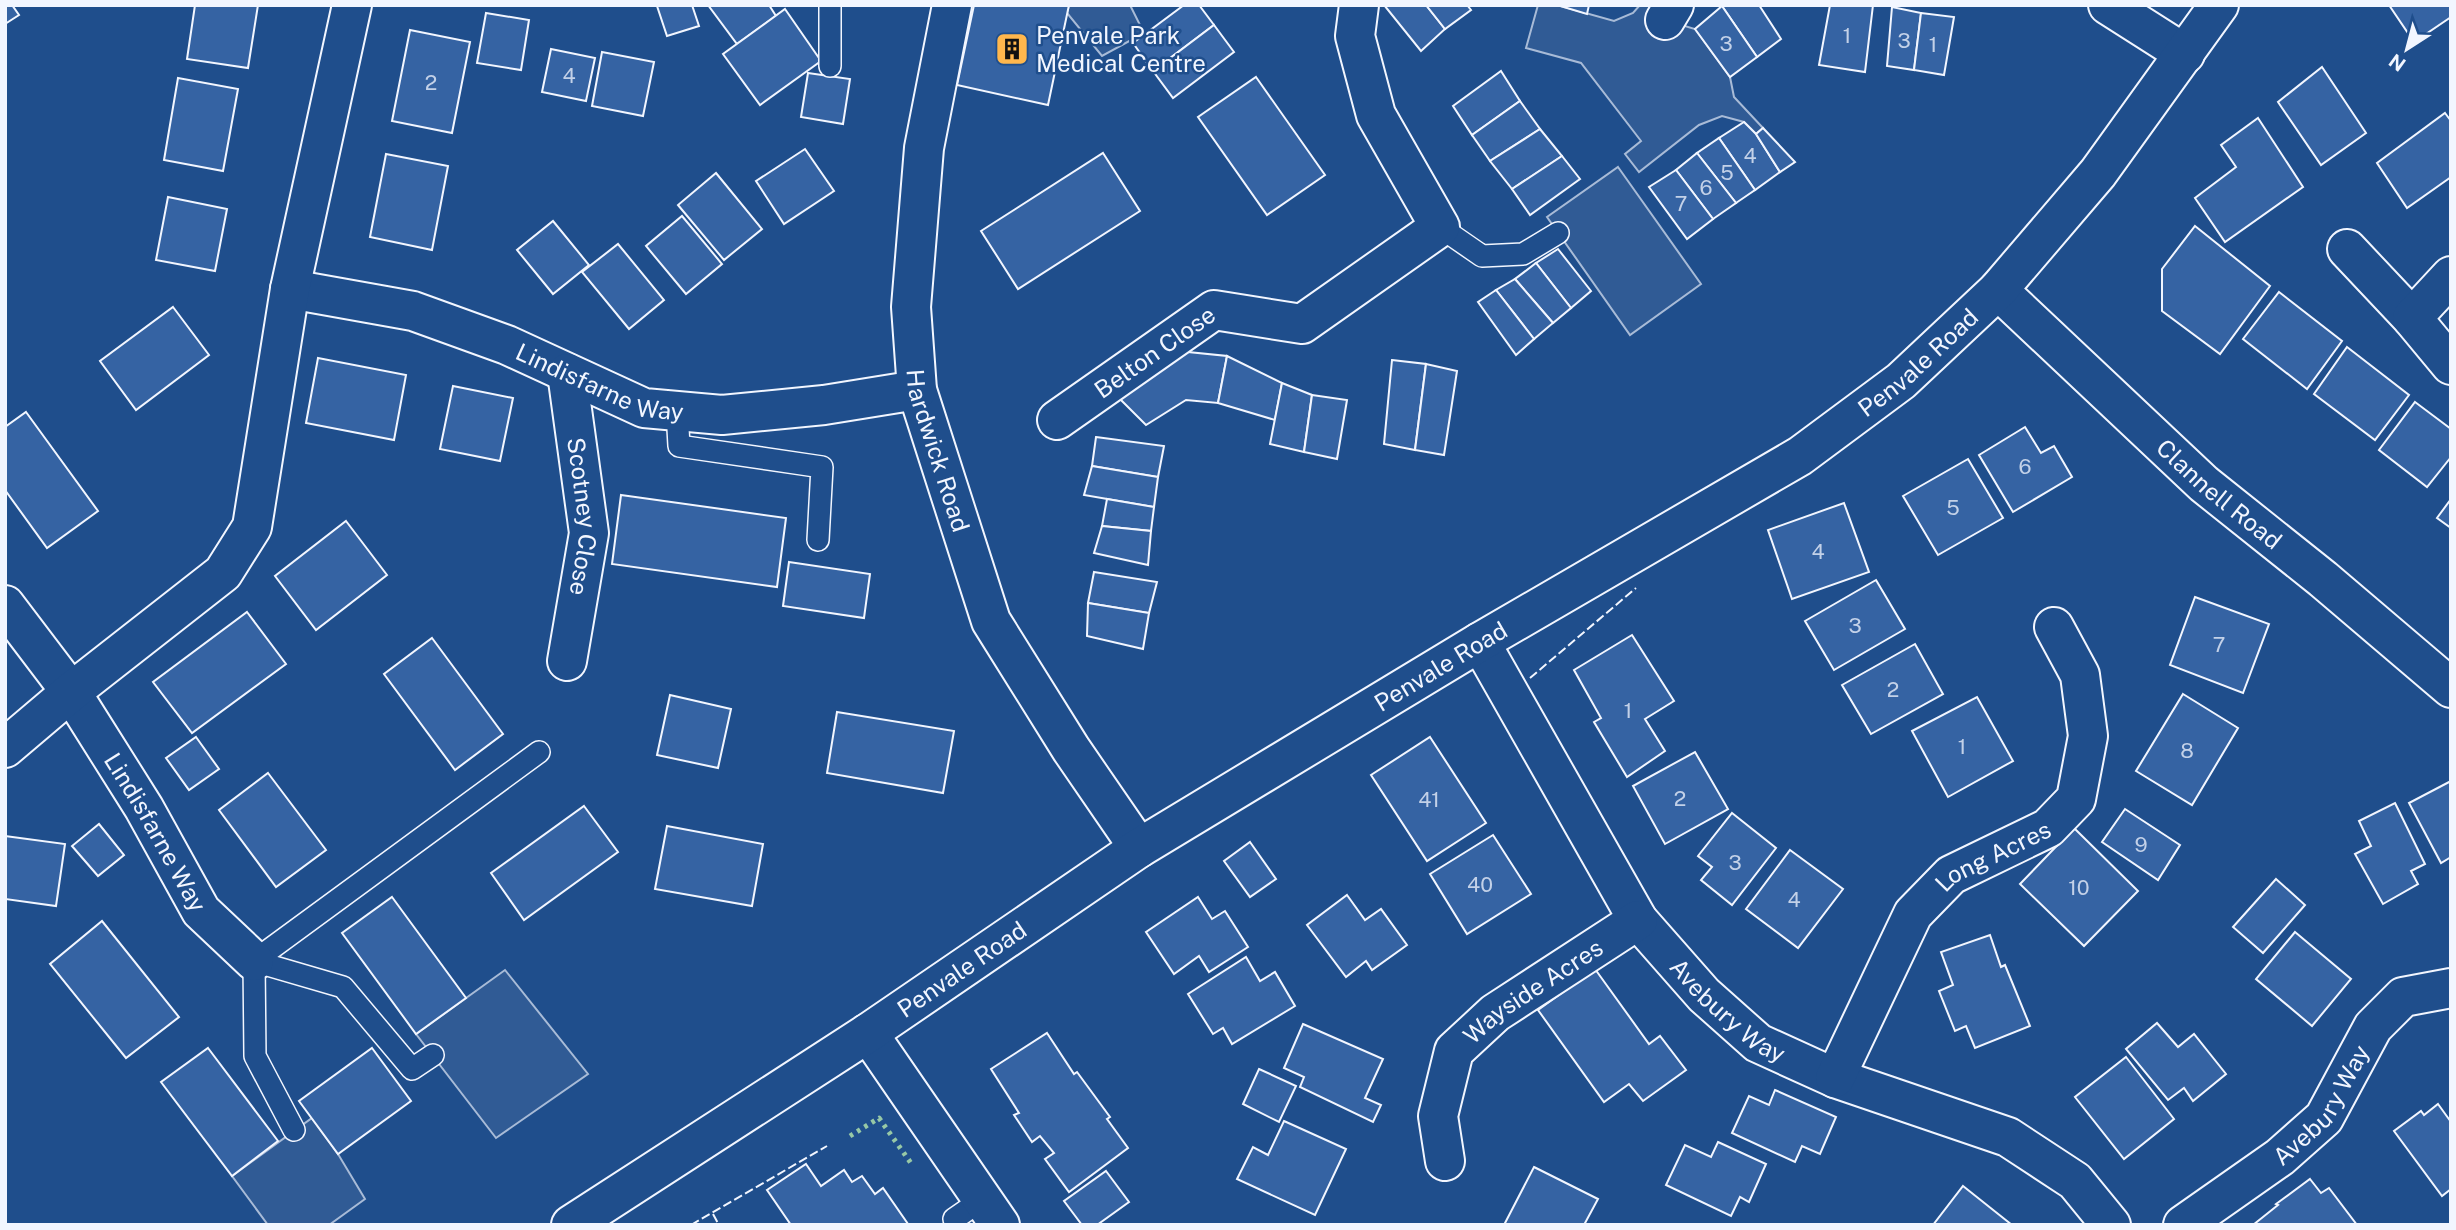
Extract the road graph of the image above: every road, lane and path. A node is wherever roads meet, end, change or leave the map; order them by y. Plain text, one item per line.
1 (352, 5) edge
2 (830, 5) edge
3 (952, 5) edge
4 (1359, 5) edge
5 (2108, 5) edge
6 (2219, 5) edge
7 (2185, 54) junction
8 (830, 66) dead end
9 (1440, 227) junction
10 (1558, 233) dead end
11 (2347, 249) dead end
12 (2451, 276) edge
13 (290, 289) junction
14 (1998, 290) junction
15 (2412, 318) junction
16 (2451, 365) edge
17 (567, 373) junction
18 (917, 390) junction
19 (677, 411) junction
20 (1057, 421) dead end
21 (818, 540) dead end
22 (5, 605) edge
23 (2054, 627) dead end
24 (1480, 642) junction
25 (568, 662) dead end
26 (2451, 688) edge
27 (71, 692) junction
28 (5, 748) edge
29 (539, 752) dead end
30 (1139, 848) junction
31 (1638, 920) junction
32 (254, 961) junction
33 (2451, 988) edge
34 (868, 1033) junction
35 (433, 1055) dead end
36 (1835, 1078) junction
37 (294, 1130) dead end
38 (1445, 1161) dead end
39 (979, 1214) edge
40 (571, 1225) edge
41 (2111, 1225) edge
42 (2183, 1225) edge

1 - 13 street
2 - 8 lane
3 - 18 street, Hardwick Road
4 - 9 street
5 - 7 street
6 - 7 street, Penvale Road
7 - 14 street, Penvale Road
9 - 10 lane
9 - 20 street, Belton Close
11 - 15 street
12 - 15 street
13 - 17 street, Lindisfarne Way
13 - 27 street
14 - 24 street, Penvale Road
14 - 26 street, Clannell Road
15 - 16 street
17 - 19 street, Lindisfarne Way
17 - 25 street, Scotney Close
18 - 19 street, Lindisfarne Way
18 - 30 street, Hardwick Road
19 - 21 lane
22 - 27 street, Lindisfarne Way
23 - 36 street, Long Acres
24 - 30 street, Penvale Road
24 - 31 street, Avebury Way
27 - 28 street
27 - 32 street, Lindisfarne Way
29 - 32 lane
30 - 34 street, Penvale Road
31 - 36 street, Avebury Way
31 - 38 street, Wayside Acres
32 - 35 lane
32 - 37 lane
33 - 42 street, Avebury Way
34 - 39 street
34 - 40 street, Penvale Road
36 - 41 street, Avebury Way

